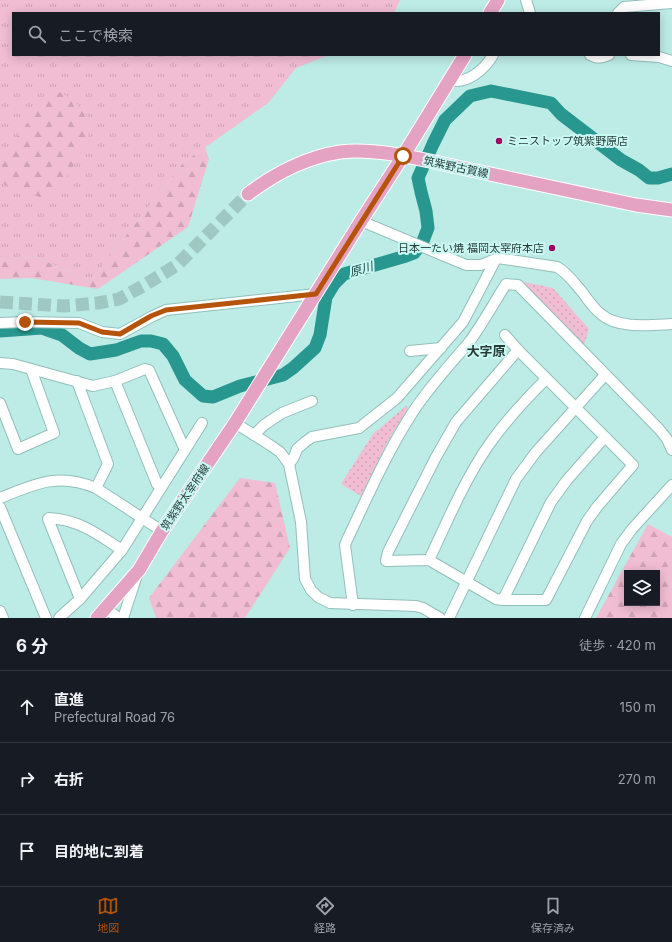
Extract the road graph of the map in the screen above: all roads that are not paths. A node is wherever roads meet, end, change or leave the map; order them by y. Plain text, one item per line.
1 (498, 0) edge
2 (526, 0) edge
3 (672, 3) edge
4 (491, 12) edge
5 (530, 12) edge
6 (619, 12) edge
7 (464, 56) edge
8 (492, 56) edge
9 (592, 56) edge
10 (606, 56) edge
11 (646, 56) edge
12 (672, 61) edge
13 (450, 80) junction
14 (409, 157) junction
15 (248, 194) tunnel mouth
16 (672, 210) edge
17 (361, 221) junction
18 (496, 259) junction
19 (316, 294) junction
20 (0, 323) edge
21 (672, 324) edge
22 (505, 335) dead end
23 (441, 348) junction
24 (518, 350) junction
25 (410, 351) dead end
26 (0, 363) edge
27 (31, 369) junction
28 (605, 375) junction
29 (546, 379) junction
30 (77, 381) junction
31 (115, 381) junction
32 (312, 401) dead end
33 (0, 403) edge
34 (576, 407) junction
35 (202, 423) dead end
36 (235, 423) junction
37 (254, 435) junction
38 (605, 437) junction
39 (185, 450) junction
40 (672, 450) edge
41 (289, 464) junction
42 (672, 485) edge
43 (96, 488) junction
44 (161, 488) junction
45 (0, 498) edge
46 (0, 507) edge
47 (143, 517) junction
48 (162, 531) junction
49 (122, 550) junction
50 (429, 560) junction
51 (139, 570) junction
52 (466, 582) junction
53 (80, 599) junction
54 (503, 600) junction
55 (353, 605) junction
56 (0, 611) edge
57 (100, 614) edge
58 (3, 618) edge
59 (46, 618) edge
60 (59, 618) edge
61 (119, 618) edge
62 (124, 618) edge
63 (440, 618) edge
64 (449, 618) edge
65 (585, 618) edge

1 - 4 main road
2 - 5 street
3 - 6 street
7 - 13 main road, 筑紫野太宰府線
8 - 13 street
9 - 10 street
11 - 12 street
13 - 14 main road, 筑紫野太宰府線
14 - 15 main road, 筑紫野古賀線
14 - 16 main road, 筑紫野古賀線
14 - 17 main road, 筑紫野太宰府線
17 - 18 street
17 - 19 main road, 筑紫野太宰府線
18 - 21 street
18 - 23 street
19 - 20 street
19 - 36 main road, 筑紫野太宰府線
22 - 24 street
23 - 25 street
23 - 41 street
24 - 29 street
24 - 50 street
26 - 27 street
27 - 30 street
27 - 33 street
28 - 34 street
28 - 40 street
28 - 55 street
29 - 34 street
29 - 50 street
30 - 31 street
30 - 43 street
31 - 39 street
31 - 44 street
32 - 37 street
34 - 38 street
34 - 52 street
35 - 39 street
36 - 37 street
36 - 48 main road, 筑紫野太宰府線
37 - 41 street
38 - 54 street
38 - 54 street
39 - 44 street
41 - 55 street
42 - 65 street
43 - 45 street
43 - 47 street
44 - 47 street
46 - 59 street
47 - 48 street
47 - 49 street
48 - 51 main road, 筑紫野太宰府線
49 - 53 street
49 - 53 street
50 - 52 street
51 - 57 main road, 筑紫野太宰府線
51 - 62 street
52 - 54 street
52 - 64 street
53 - 60 street
55 - 63 street
56 - 58 street
57 - 61 street

